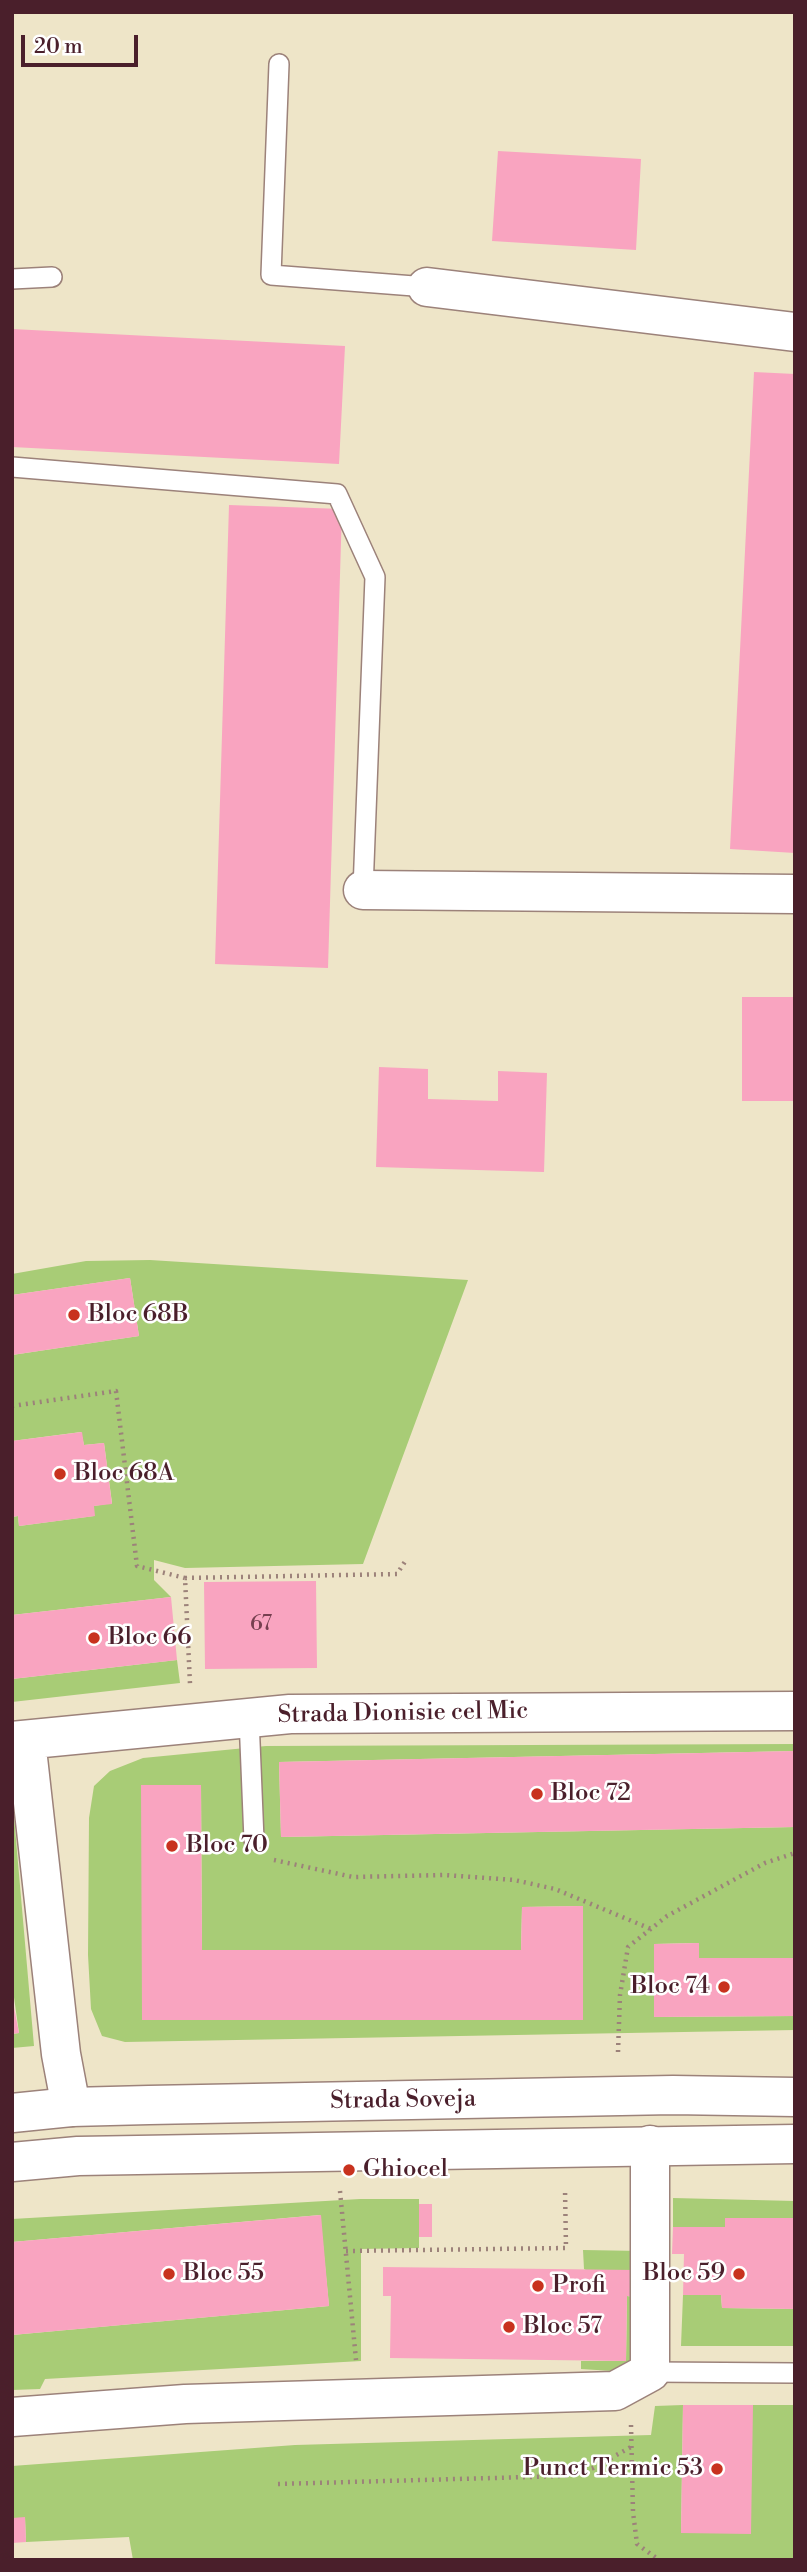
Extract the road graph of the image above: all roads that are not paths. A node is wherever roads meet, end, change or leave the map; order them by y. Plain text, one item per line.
1 (279, 64) dead end
2 (52, 277) dead end
3 (12, 279) edge
4 (427, 287) joint
5 (795, 332) edge
6 (12, 467) edge
7 (363, 890) joint
8 (795, 894) edge
9 (795, 1711) edge
10 (249, 1718) junction
11 (19, 1740) edge
12 (254, 1840) road end
13 (795, 2097) edge
14 (71, 2107) junction
15 (12, 2113) edge
16 (650, 2144) junction
17 (795, 2144) edge
18 (12, 2162) edge
19 (795, 2373) edge
20 (640, 2377) junction
21 (12, 2417) edge

1 - 4 lane
2 - 3 lane
4 - 5 street
6 - 7 lane
7 - 8 street
9 - 10 street, Strada Dionisie cel Mic
10 - 11 street, Strada Dionisie cel Mic
10 - 12 lane
11 - 14 street
13 - 14 street, Strada Soveja
14 - 15 street, Strada Soveja
16 - 17 street, Strada Soveja
16 - 18 street, Strada Soveja
16 - 20 street
19 - 20 lane
20 - 21 street

